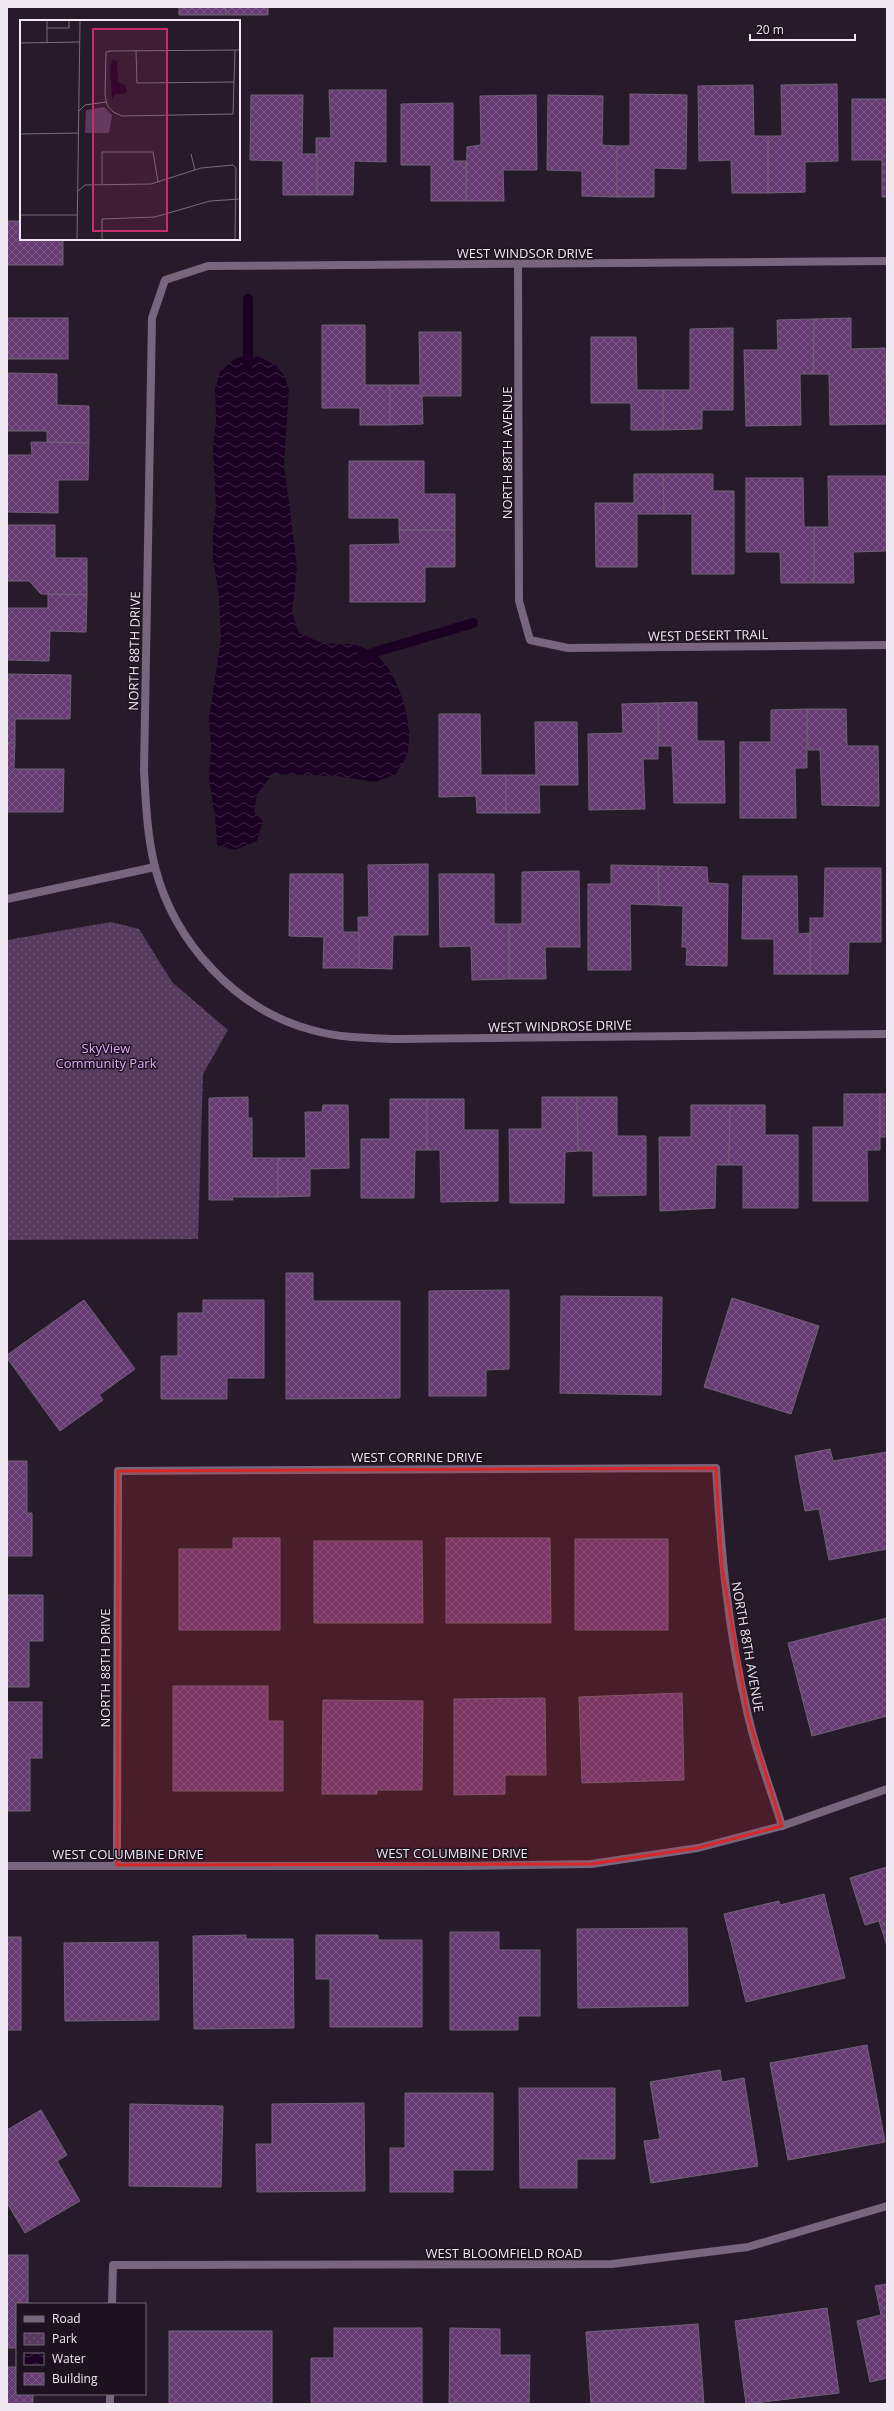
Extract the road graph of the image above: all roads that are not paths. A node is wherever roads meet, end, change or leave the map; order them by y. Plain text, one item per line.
1 (887, 261) edge
2 (518, 265) junction
3 (165, 280) joint
4 (530, 640) joint
5 (887, 645) edge
6 (155, 867) junction
7 (7, 899) edge
8 (241, 996) joint
9 (887, 1034) edge
10 (716, 1468) joint
11 (118, 1471) joint
12 (887, 1789) edge
13 (782, 1826) junction
14 (117, 1865) junction
15 (7, 1866) edge
16 (887, 2206) edge
17 (112, 2303) edge

1 - 2 street, WEST WINDSOR DRIVE
2 - 3 street, WEST WINDSOR DRIVE
2 - 4 street, NORTH 88TH AVENUE
3 - 6 street, NORTH 88TH DRIVE
4 - 5 street, WEST DESERT TRAIL
6 - 7 street
6 - 8 street, NORTH 88TH DRIVE
8 - 9 street, WEST WINDROSE DRIVE
10 - 11 street, WEST CORRINE DRIVE
10 - 13 street, NORTH 88TH AVENUE
11 - 14 street, NORTH 88TH DRIVE
12 - 13 street, WEST COLUMBINE DRIVE
13 - 14 street, WEST COLUMBINE DRIVE
14 - 15 street, WEST COLUMBINE DRIVE
16 - 17 street, WEST BLOOMFIELD ROAD

